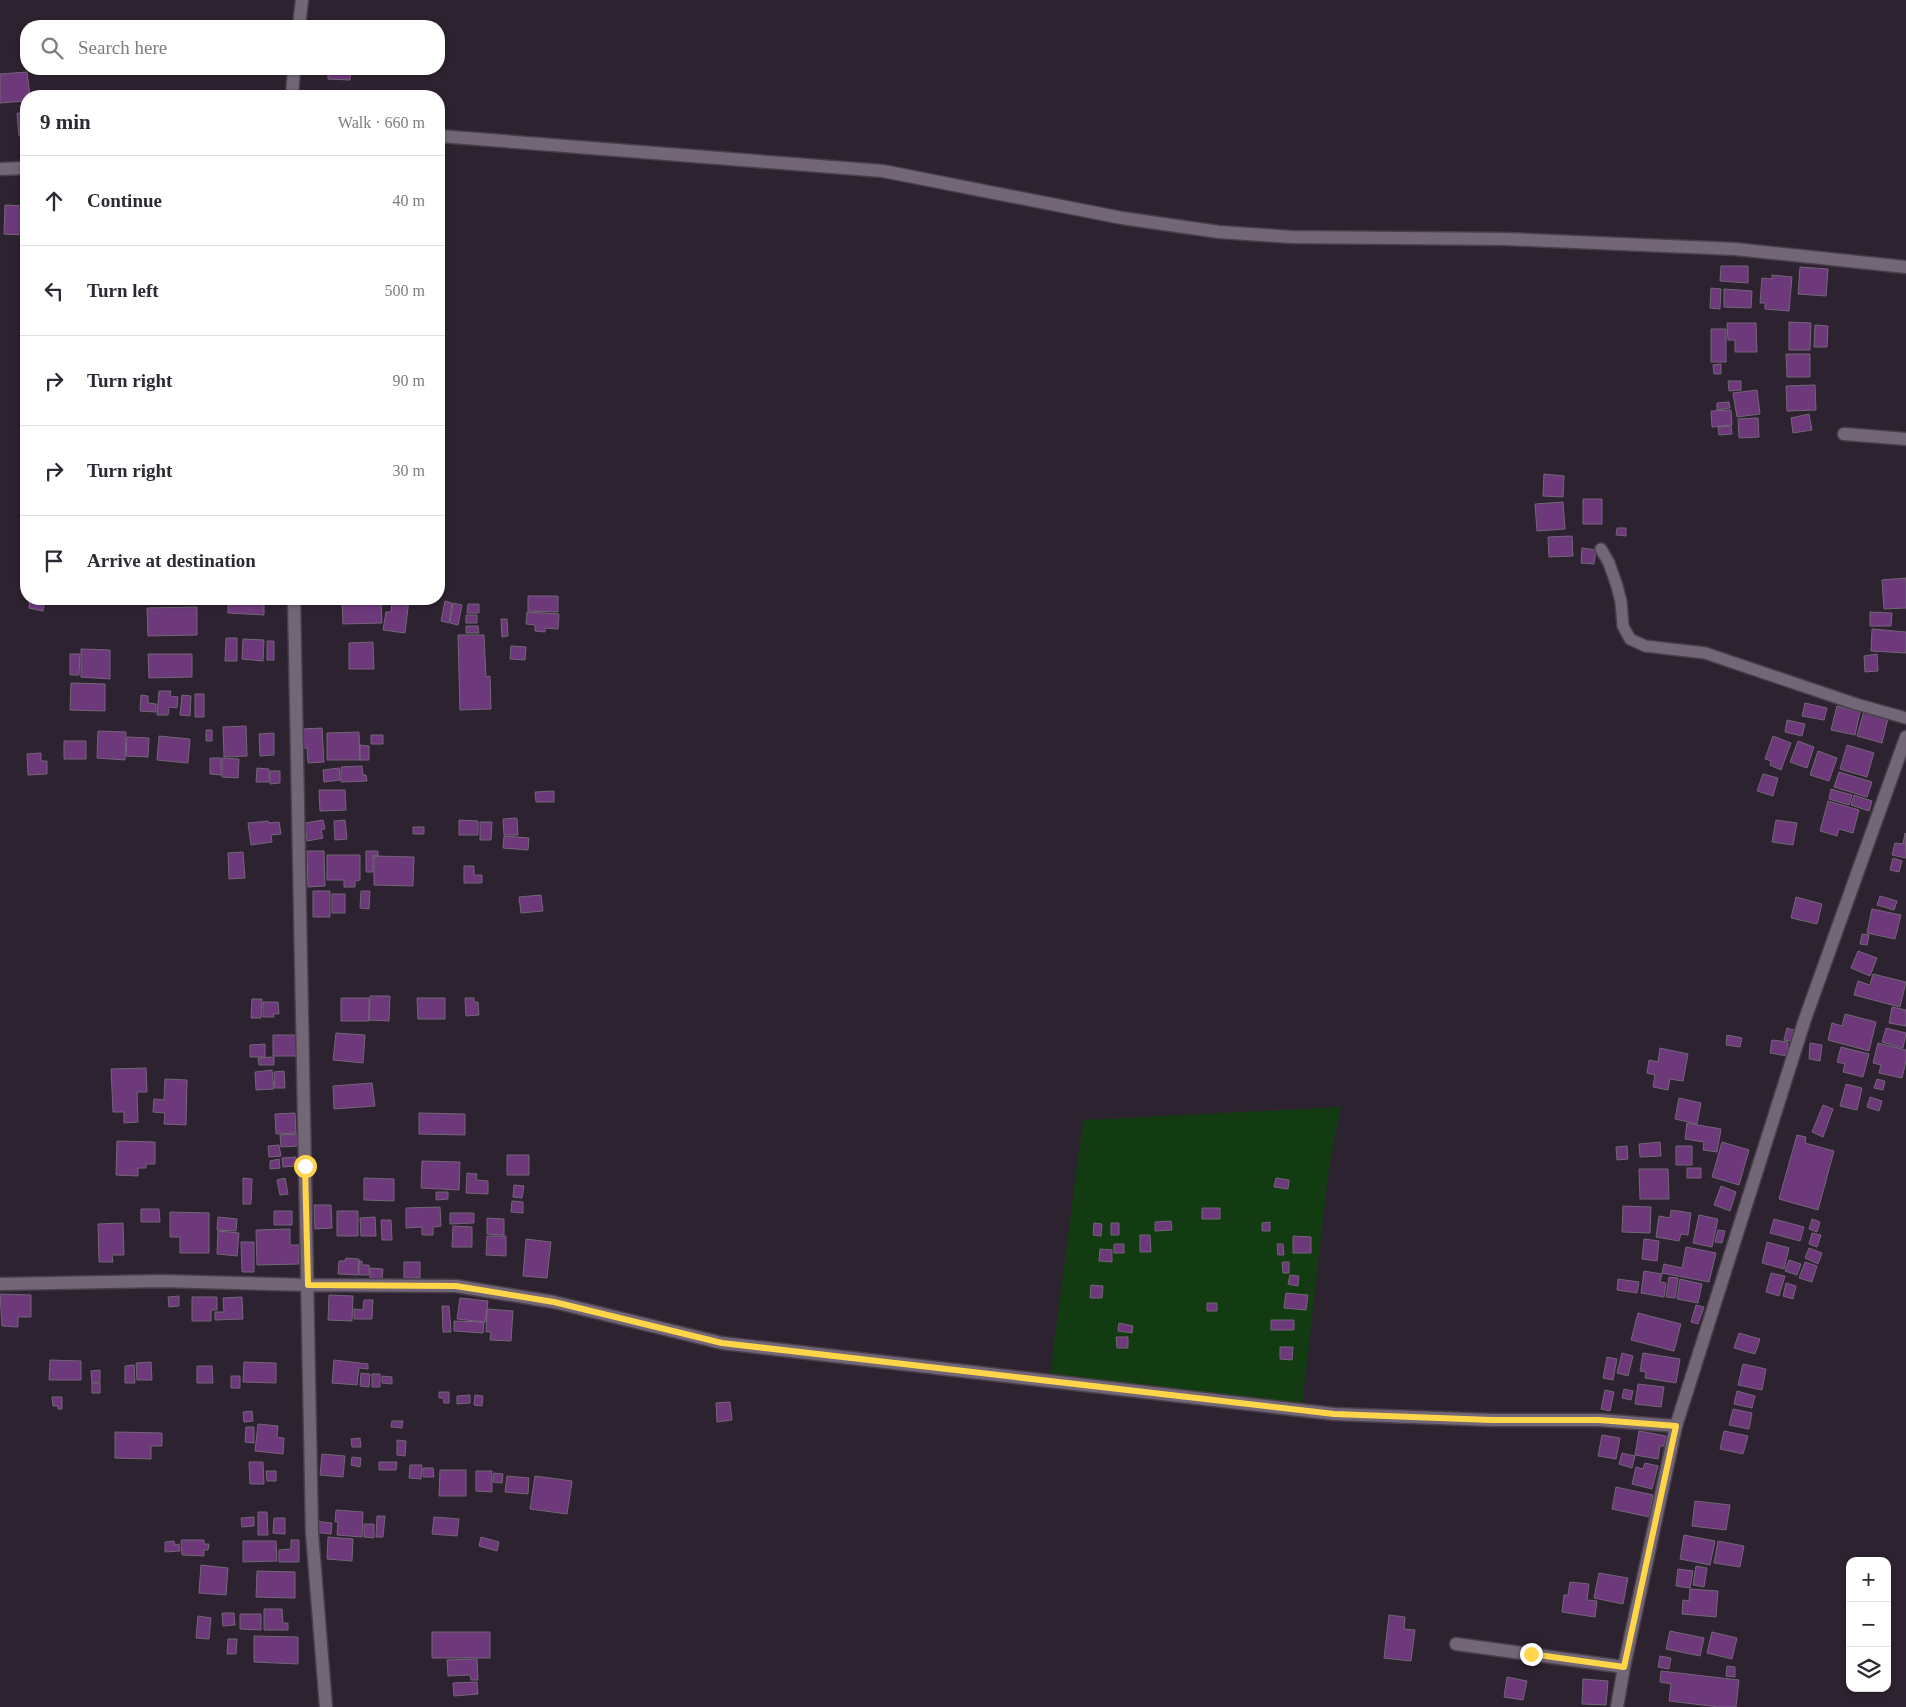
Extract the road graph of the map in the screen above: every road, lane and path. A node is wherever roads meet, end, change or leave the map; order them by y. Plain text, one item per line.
1 (302, 0) edge
2 (300, 20) edge
3 (294, 75) edge
4 (292, 90) edge
5 (445, 136) edge
6 (20, 168) edge
7 (0, 169) edge
8 (1906, 267) edge
9 (1844, 434) dead end
10 (1906, 439) edge
11 (1601, 549) dead end
12 (294, 605) edge
13 (1906, 718) edge
14 (1906, 737) edge
15 (0, 1284) edge
16 (308, 1285) junction
17 (1676, 1426) junction
18 (1456, 1644) dead end
19 (1624, 1667) junction
20 (326, 1707) edge
21 (1617, 1707) edge

1 - 2 street
3 - 4 street
5 - 8 street
6 - 7 street
9 - 10 street
11 - 13 lane
12 - 16 street
14 - 17 street
15 - 16 street
16 - 17 street
16 - 20 street
17 - 19 street
18 - 19 street
19 - 21 street

